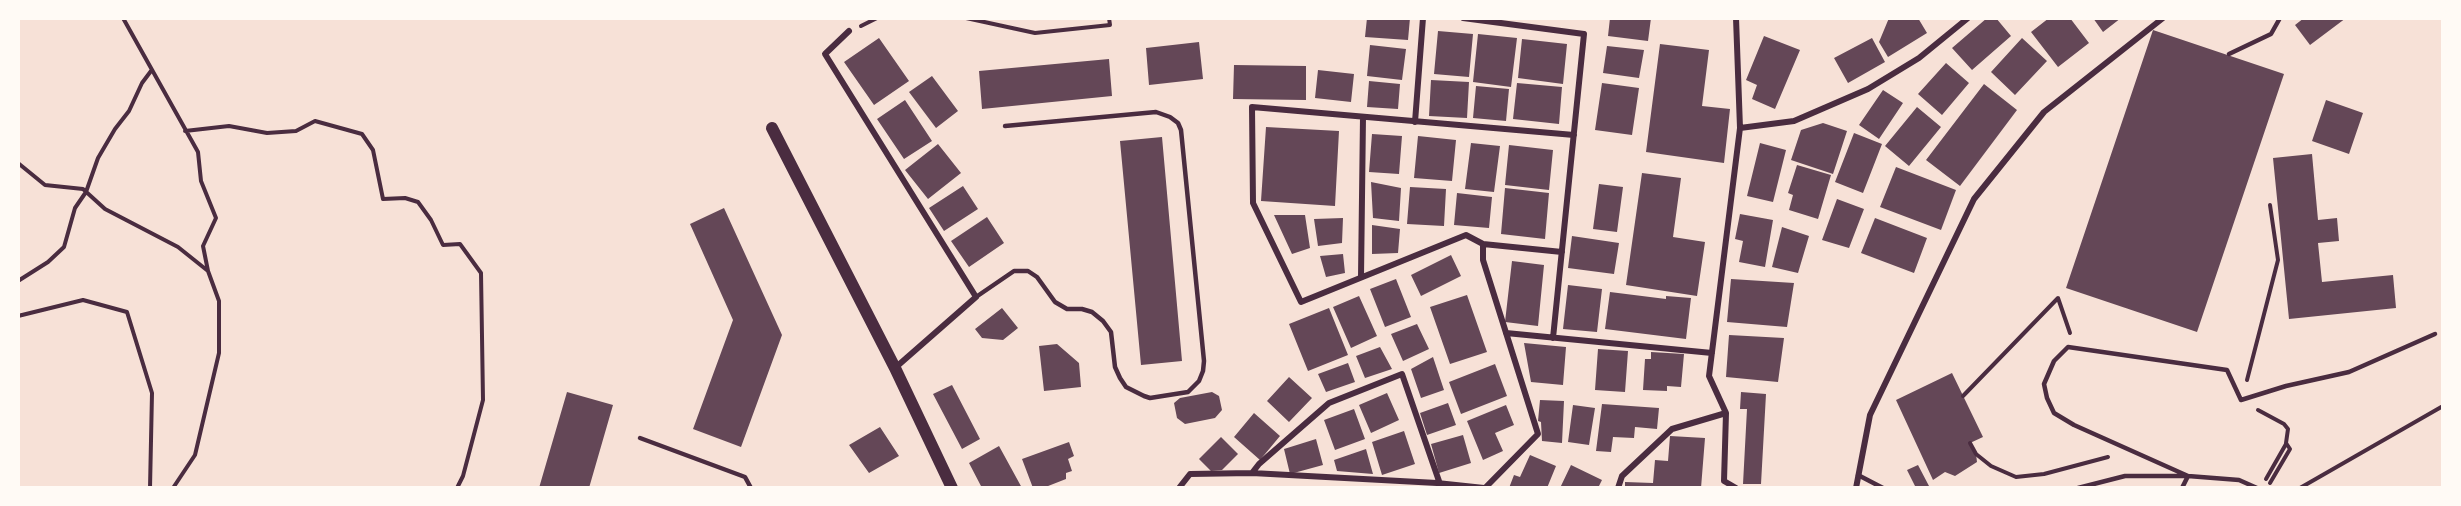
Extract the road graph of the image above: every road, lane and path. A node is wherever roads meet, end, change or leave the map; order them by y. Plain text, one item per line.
1 (123, 18) edge
2 (966, 18) edge
3 (1109, 18) edge
4 (1423, 18) edge
5 (1463, 18) edge
6 (1736, 18) edge
7 (1968, 18) edge
8 (2163, 18) edge
9 (2280, 18) edge
10 (849, 31) dead end
11 (2229, 54) dead end
12 (151, 71) junction
13 (1363, 117) junction
14 (1415, 122) junction
15 (1005, 126) dead end
16 (772, 128) dead end
17 (1740, 128) junction
18 (185, 131) junction
19 (1574, 135) junction
20 (18, 163) edge
21 (86, 192) junction
22 (2270, 205) dead end
23 (1483, 244) junction
24 (1562, 252) junction
25 (208, 271) junction
26 (1361, 277) junction
27 (18, 281) edge
28 (976, 297) junction
29 (18, 316) edge
30 (1506, 333) junction
31 (2435, 334) dead end
32 (1553, 338) junction
33 (2075, 348) junction
34 (1712, 353) junction
35 (895, 368) junction
36 (1964, 396) dead end
37 (2241, 400) junction
38 (2443, 406) edge
39 (1726, 413) junction
40 (640, 438) dead end
41 (1970, 443) dead end
42 (2286, 443) junction
43 (2132, 451) junction
44 (1252, 473) junction
45 (1858, 475) junction
46 (2188, 476) junction
47 (1440, 484) junction
48 (150, 488) edge
49 (173, 488) edge
50 (457, 488) edge
51 (751, 488) edge
52 (952, 488) edge
53 (1179, 488) edge
54 (1485, 488) edge
55 (1618, 488) edge
56 (1736, 488) edge
57 (1856, 488) edge
58 (1883, 488) edge
59 (2078, 488) edge
60 (2182, 488) edge
61 (2257, 488) edge
62 (2262, 488) edge
63 (2267, 488) edge
64 (2300, 488) edge

1 - 12 path
2 - 3 path
4 - 14 street
5 - 19 street
6 - 17 street
7 - 17 street
8 - 45 street
9 - 11 lane
10 - 28 street
12 - 18 path
12 - 21 path
13 - 14 street
13 - 26 street
13 - 26 street
14 - 19 street
15 - 28 lane
16 - 35 main road
17 - 34 street
18 - 25 path
18 - 50 path
19 - 24 street
20 - 21 path
21 - 25 path
21 - 27 path
22 - 37 path
23 - 24 street
23 - 26 street
23 - 30 street
24 - 32 street
25 - 49 path
28 - 35 street
29 - 48 path
30 - 32 street
30 - 54 street
31 - 37 lane
32 - 34 street
33 - 36 path
33 - 37 lane
33 - 43 lane
34 - 39 street
35 - 52 main road
37 - 42 path
38 - 64 path
39 - 55 street
39 - 56 street
40 - 51 lane
41 - 43 path
42 - 62 path
42 - 63 path
43 - 46 lane
44 - 47 street
44 - 47 street
44 - 53 street
45 - 57 street
45 - 58 lane
46 - 59 lane
46 - 60 lane
46 - 61 lane
47 - 54 street

